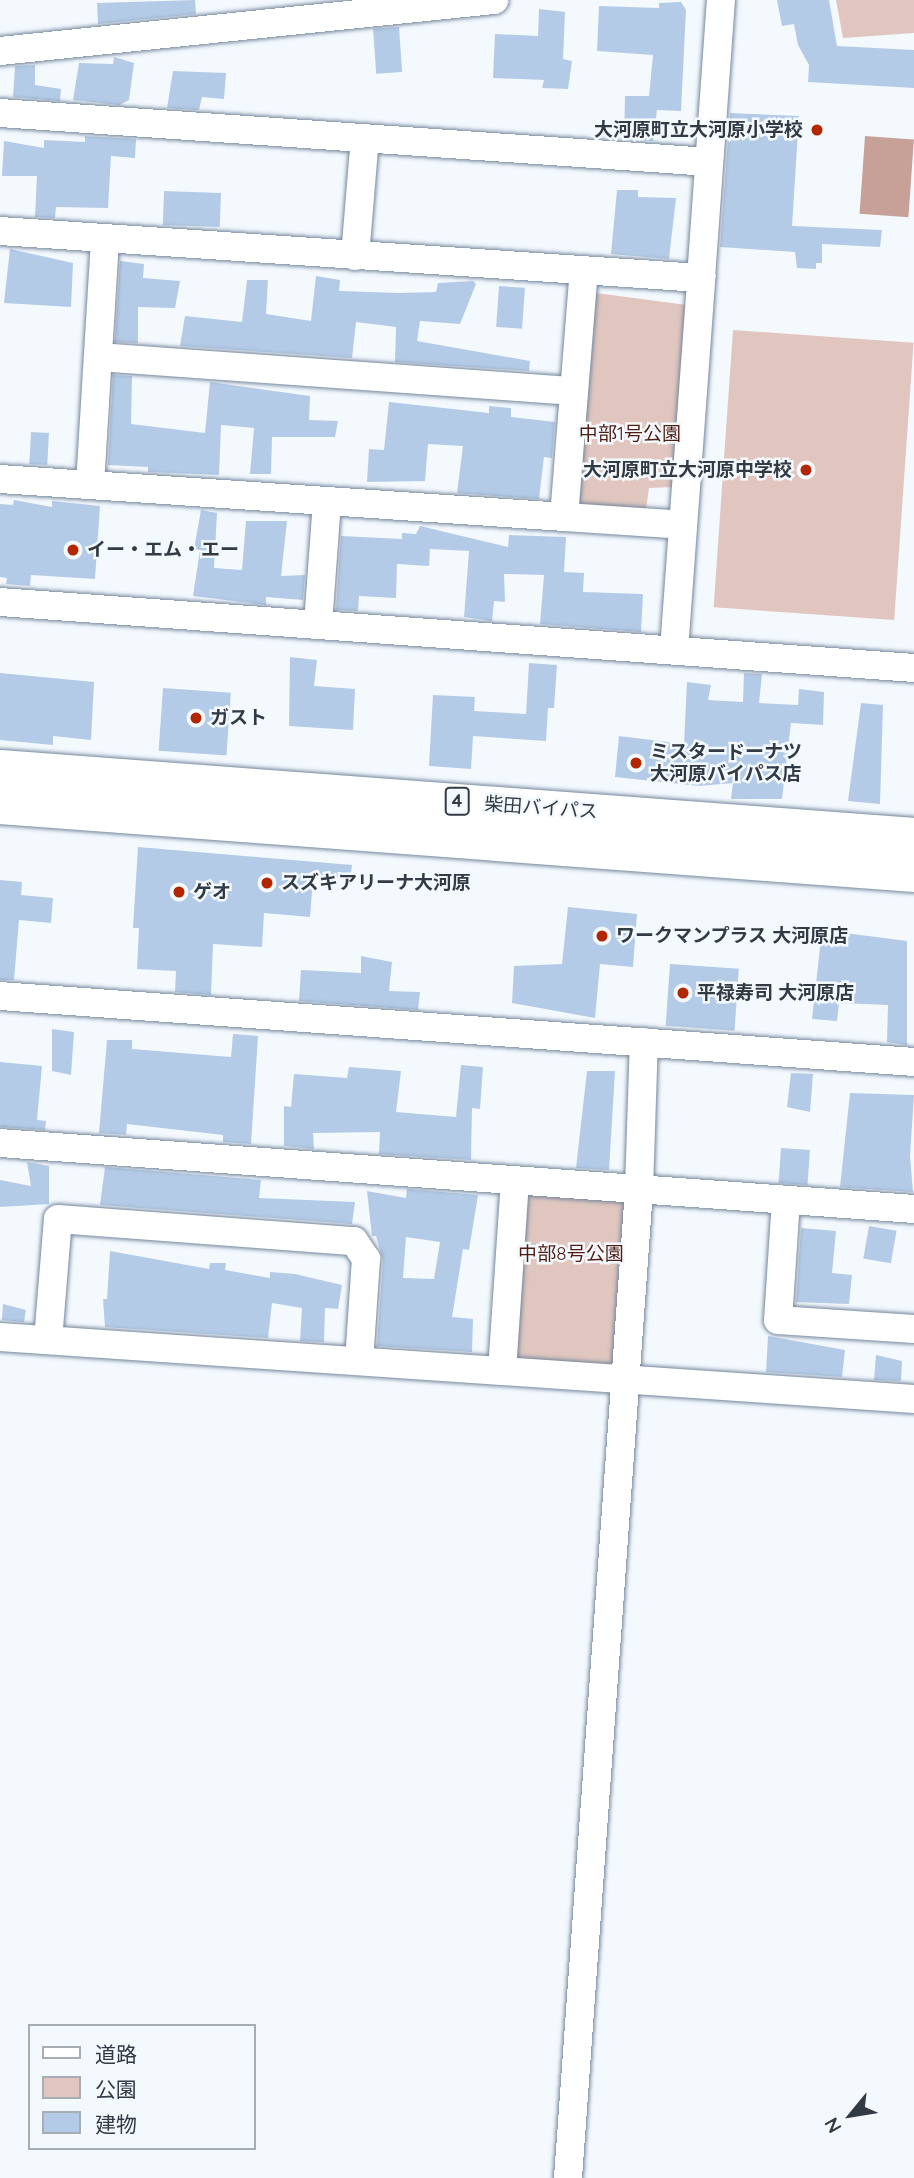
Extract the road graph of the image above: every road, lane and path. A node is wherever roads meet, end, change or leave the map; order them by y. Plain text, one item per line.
1 (494, 0) edge
2 (721, 0) edge
3 (0, 51) edge
4 (0, 113) edge
5 (365, 138) junction
6 (709, 162) junction
7 (0, 231) edge
8 (105, 238) junction
9 (355, 256) junction
10 (584, 271) junction
11 (701, 278) junction
12 (98, 357) junction
13 (574, 391) junction
14 (0, 479) edge
15 (90, 485) junction
16 (327, 501) junction
17 (564, 517) junction
18 (683, 525) junction
19 (0, 602) edge
20 (318, 624) junction
21 (674, 650) junction
22 (914, 668) edge
23 (0, 769) edge
24 (0, 806) edge
25 (914, 837) edge
26 (914, 873) edge
27 (0, 996) edge
28 (644, 1042) junction
29 (914, 1062) edge
30 (0, 1143) edge
31 (515, 1180) junction
32 (639, 1189) junction
33 (786, 1200) junction
34 (914, 1209) edge
35 (914, 1329) edge
36 (0, 1337) edge
37 (48, 1340) junction
38 (359, 1362) junction
39 (502, 1371) junction
40 (624, 1380) junction
41 (914, 1399) edge
42 (568, 2178) edge

1 - 3 street
2 - 6 street
4 - 5 street
5 - 6 street
5 - 9 street
6 - 11 street
7 - 8 street
8 - 9 street
8 - 12 street
9 - 10 street
10 - 11 street
10 - 13 street
11 - 18 street
12 - 13 street
12 - 15 street
13 - 17 street
14 - 15 street
15 - 16 street
16 - 17 street
16 - 20 street
17 - 18 street
18 - 21 street
19 - 20 street
20 - 21 street
21 - 22 street
23 - 25 highway, 柴田バイパス / 4
24 - 26 highway, 柴田バイパス / 4
27 - 28 street
28 - 29 street
28 - 32 street
30 - 31 street
31 - 32 street
31 - 39 street
32 - 33 street
32 - 40 street
33 - 34 street
33 - 35 street
36 - 37 street
37 - 38 street
37 - 38 street
38 - 39 street
39 - 40 street
40 - 41 street
40 - 42 street

